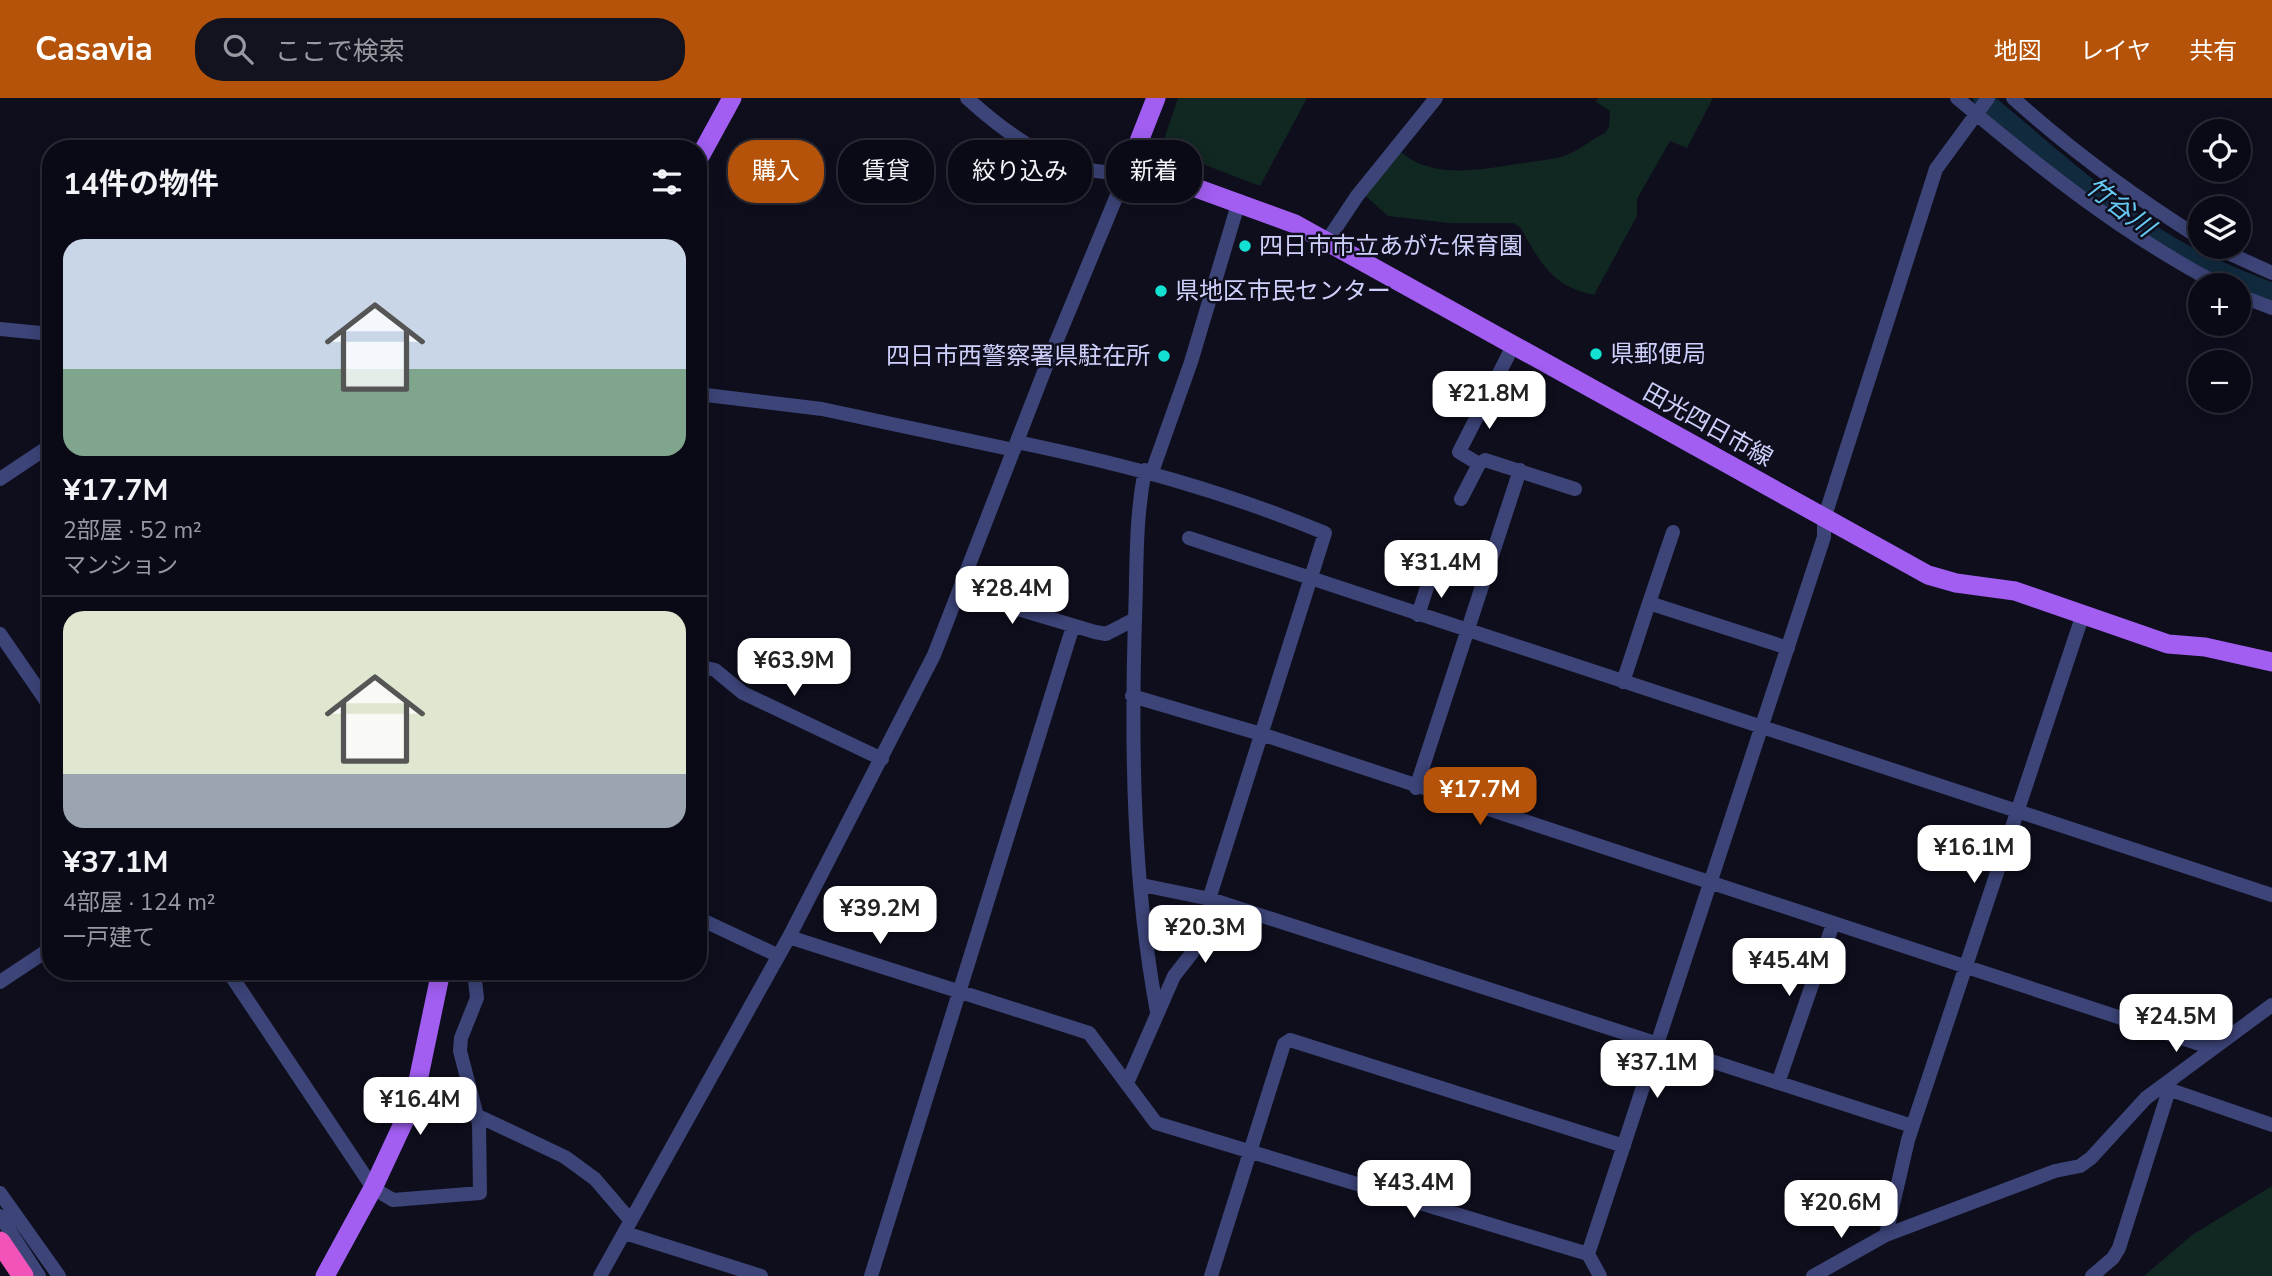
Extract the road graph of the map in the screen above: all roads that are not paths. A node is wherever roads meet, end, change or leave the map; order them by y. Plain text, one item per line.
1 (732, 98) edge
2 (967, 98) edge
3 (1156, 98) edge
4 (1436, 98) edge
5 (1957, 98) edge
6 (2013, 98) edge
7 (1981, 107) edge
8 (1140, 140) edge
9 (707, 144) edge
10 (1106, 172) edge
11 (1202, 190) edge
12 (1239, 201) junction
13 (1116, 203) edge
14 (2188, 230) edge
15 (1327, 241) junction
16 (2240, 259) edge
17 (2198, 273) edge
18 (2272, 274) edge
19 (2251, 300) edge
20 (2272, 308) edge
21 (0, 329) edge
22 (42, 333) edge
23 (1514, 344) junction
24 (707, 395) edge
25 (1016, 446) junction
26 (42, 450) edge
27 (1479, 464) junction
28 (1520, 470) junction
29 (1149, 471) junction
30 (0, 479) edge
31 (1575, 489) dead end
32 (1461, 499) dead end
33 (1824, 519) junction
34 (1673, 532) dead end
35 (1189, 538) dead end
36 (1431, 575) dead end
37 (1312, 580) junction
38 (961, 592) junction
39 (1649, 603) junction
40 (2082, 614) junction
41 (1418, 615) junction
42 (1135, 619) junction
43 (1073, 626) junction
44 (1468, 632) junction
45 (0, 634) edge
46 (1787, 648) junction
47 (2272, 662) edge
48 (707, 668) edge
49 (1623, 682) junction
50 (42, 696) edge
51 (1132, 696) junction
52 (1761, 729) junction
53 (1261, 734) junction
54 (882, 759) junction
55 (1416, 788) junction
56 (2017, 812) junction
57 (1142, 885) junction
58 (1710, 885) junction
59 (2272, 895) edge
60 (1210, 899) junction
61 (707, 922) edge
62 (1833, 924) junction
63 (789, 937) junction
64 (42, 954) edge
65 (777, 956) junction
66 (1965, 968) junction
67 (235, 980) edge
68 (439, 980) edge
69 (475, 980) edge
70 (0, 982) edge
71 (960, 990) junction
72 (2272, 1005) edge
73 (1158, 1013) junction
74 (1657, 1044) junction
75 (2211, 1048) junction
76 (1128, 1081) junction
77 (1778, 1083) junction
78 (2166, 1088) junction
79 (476, 1115) junction
80 (2272, 1125) edge
81 (1912, 1126) junction
82 (1624, 1146) junction
83 (1251, 1153) junction
84 (373, 1188) junction
85 (0, 1193) edge
86 (0, 1216) edge
87 (628, 1227) junction
88 (1885, 1235) junction
89 (0, 1242) edge
90 (1588, 1254) junction
91 (23, 1276) edge
92 (39, 1276) edge
93 (59, 1276) edge
94 (325, 1276) edge
95 (600, 1276) edge
96 (761, 1276) edge
97 (871, 1276) edge
98 (1211, 1276) edge
99 (1600, 1276) edge
100 (1813, 1276) edge
101 (2092, 1276) edge

1 - 9 main road
2 - 10 street
3 - 8 main road
4 - 15 street
5 - 7 street
6 - 14 street
7 - 17 street
7 - 33 street
11 - 12 main road, 田光四日市線
12 - 15 main road, 田光四日市線
12 - 29 street
13 - 25 street
15 - 23 main road, 田光四日市線
16 - 18 street
19 - 20 street
21 - 22 street
23 - 27 street
23 - 33 main road, 田光四日市線
24 - 25 street
25 - 29 street
25 - 38 street
26 - 30 street
27 - 28 street
27 - 32 street
28 - 31 street
28 - 44 street
29 - 37 street
29 - 42 street
33 - 40 main road, 田光四日市線
33 - 46 street
34 - 39 street
35 - 37 street
36 - 41 street
37 - 41 street
37 - 53 street
38 - 43 street
38 - 54 street
39 - 46 street
39 - 49 street
40 - 47 main road, 田光四日市線
40 - 56 street
41 - 44 street
42 - 43 street
42 - 51 street
43 - 71 street
44 - 49 street
44 - 55 street
45 - 50 street
46 - 52 street
48 - 54 street
49 - 52 street
51 - 53 street
51 - 57 street
52 - 56 street
52 - 58 street
53 - 55 street
53 - 60 street
54 - 63 street
55 - 58 street
56 - 59 street
56 - 66 street
57 - 60 street
57 - 73 street
58 - 62 street
58 - 74 street
60 - 73 street
60 - 74 street
61 - 65 street
62 - 66 street
62 - 77 street
63 - 65 street
63 - 71 street
64 - 70 street
65 - 87 street
66 - 75 street
66 - 81 street
67 - 84 street
68 - 84 main road
69 - 79 street
71 - 76 street
71 - 97 street
72 - 75 street
73 - 76 street
74 - 77 street
74 - 82 street
75 - 78 street
76 - 83 street
77 - 81 street
78 - 80 street
78 - 88 street
78 - 101 street
79 - 84 street
79 - 87 street
81 - 88 street
82 - 83 street
82 - 90 street
83 - 90 street
83 - 98 street
84 - 94 main road
85 - 93 street
86 - 92 street
87 - 95 street
87 - 96 street
88 - 100 street
89 - 91 highway
90 - 99 street

